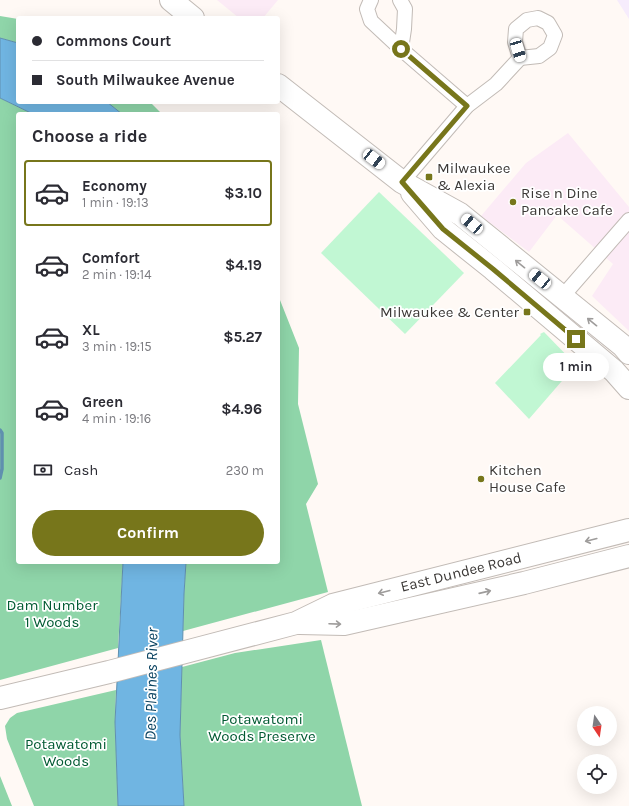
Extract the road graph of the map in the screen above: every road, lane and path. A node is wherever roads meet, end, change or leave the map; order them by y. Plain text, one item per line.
1 (171, 0) edge
2 (400, 0) edge
3 (369, 5) edge
4 (191, 16) edge
5 (401, 49) junction
6 (520, 58) dead end
7 (280, 87) edge
8 (467, 106) junction
9 (402, 182) junction
10 (629, 220) edge
11 (562, 297) junction
12 (629, 353) edge
13 (614, 371) junction
14 (629, 388) edge
15 (629, 396) edge
16 (629, 530) edge
17 (629, 556) edge
18 (296, 623) junction
19 (0, 698) edge

1 - 4 main road
2 - 5 street
3 - 5 street
5 - 8 street
6 - 8 street
7 - 9 main road
8 - 9 street
11 -> 9 main road
9 - 13 main road
10 - 11 street
12 -> 11 main road
13 - 14 main road
13 - 15 main road
16 -> 18 main road, East Dundee Road
18 -> 17 main road, East Dundee Road
18 - 19 main road, East Dundee Road

